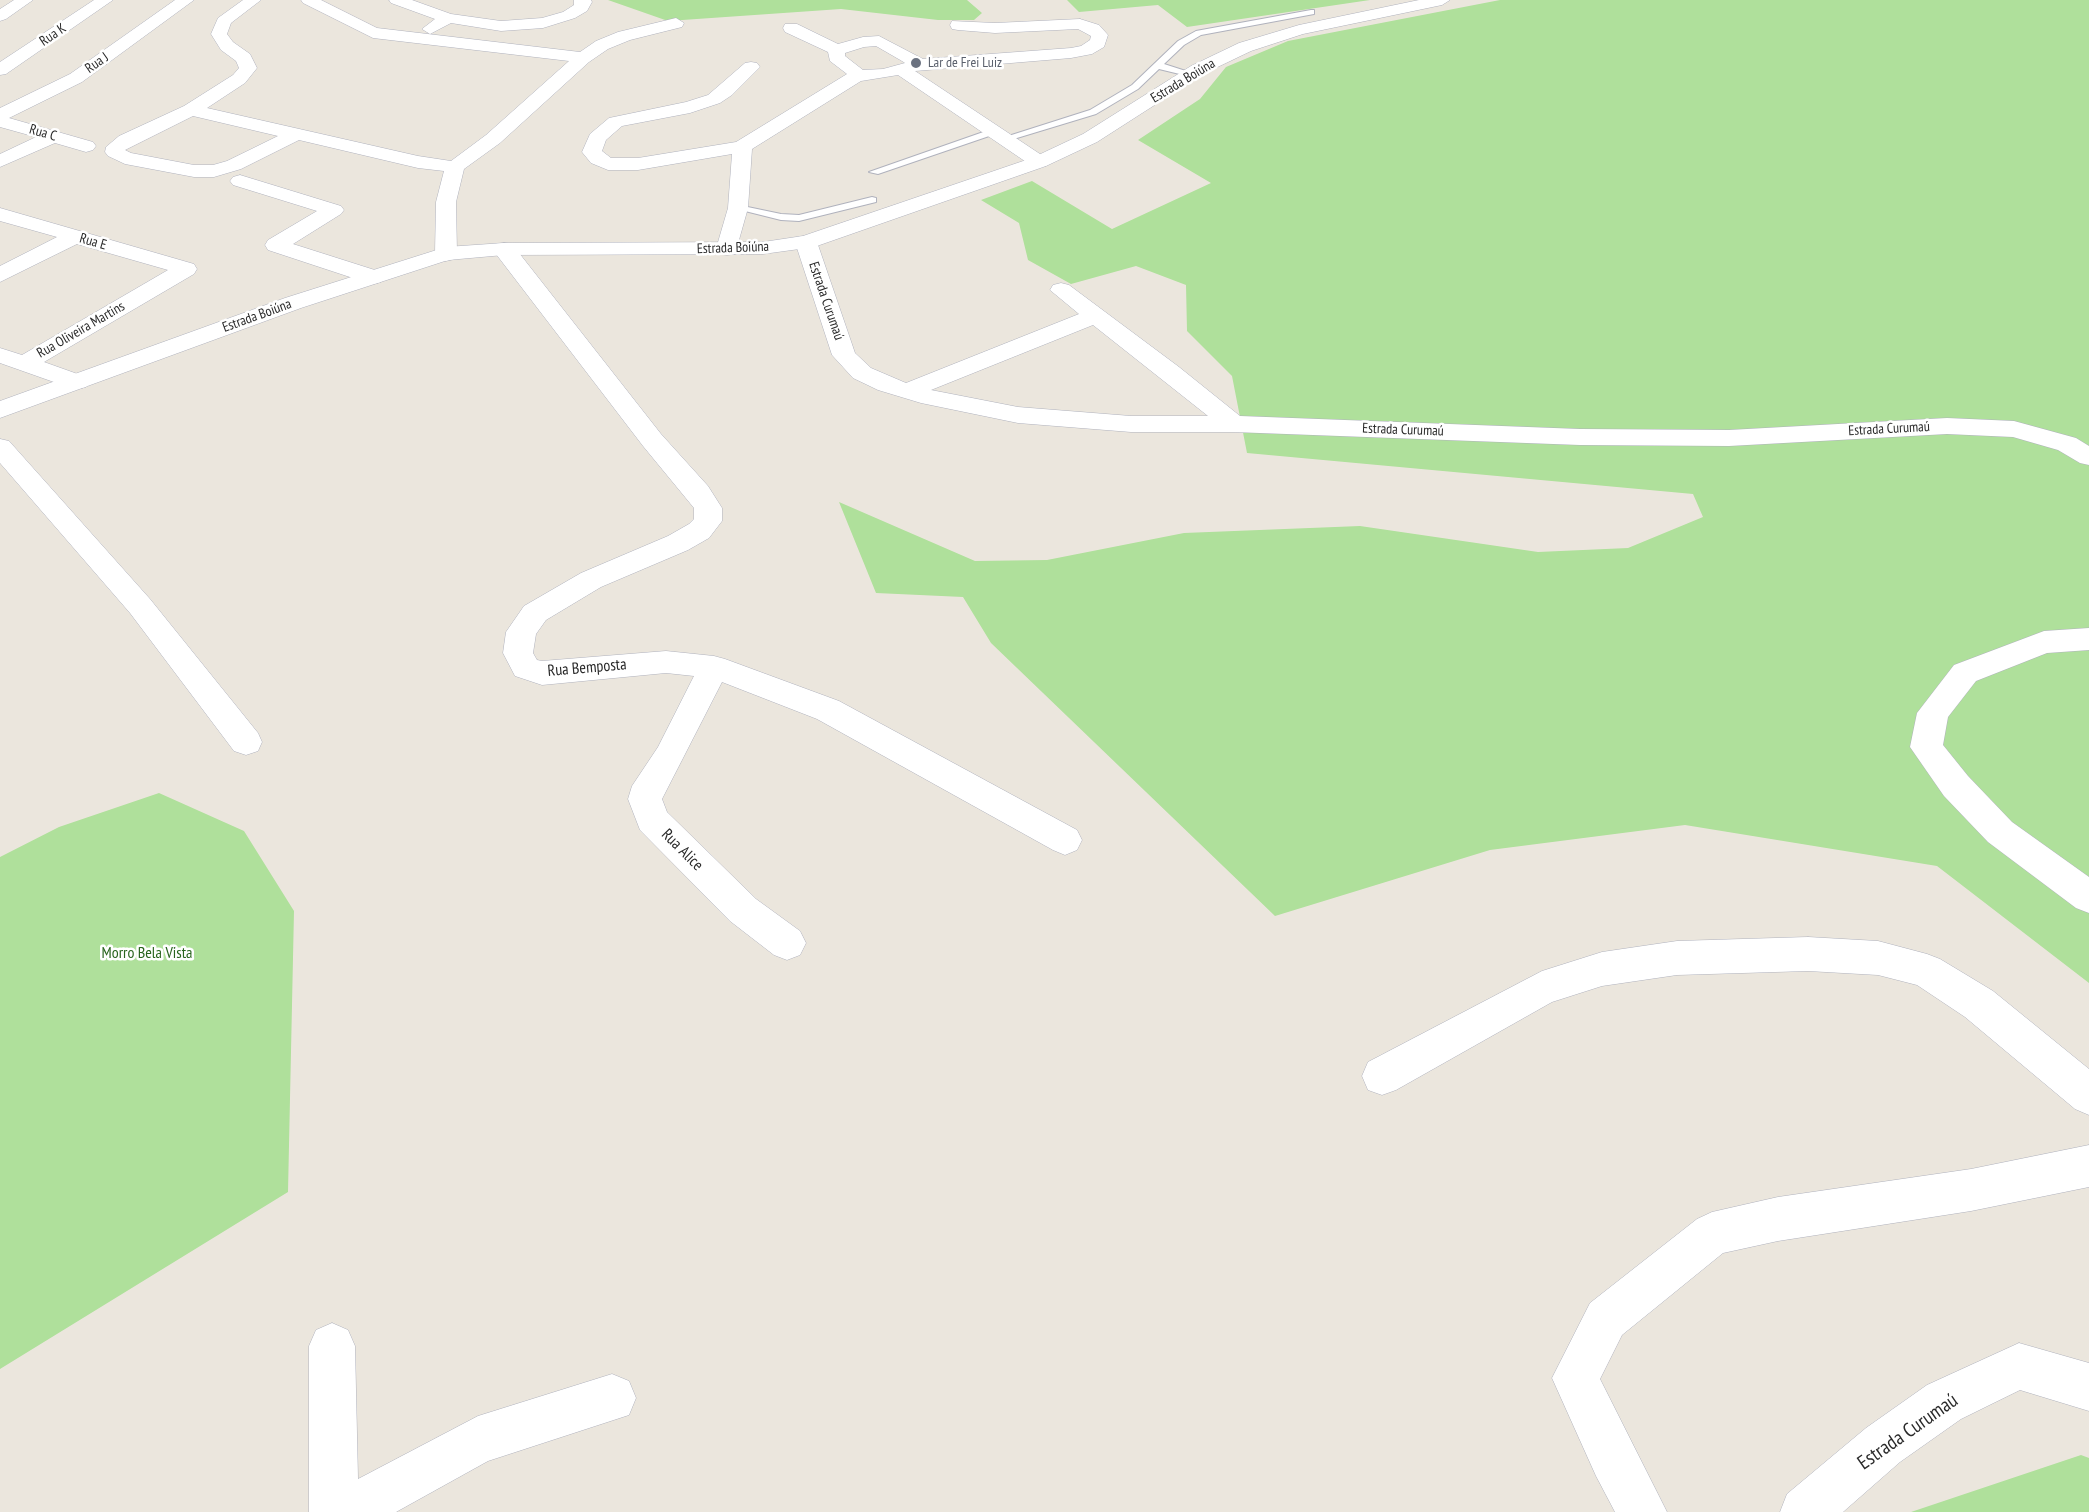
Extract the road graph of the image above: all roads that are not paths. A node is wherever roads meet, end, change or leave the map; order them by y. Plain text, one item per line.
1 (25, 0) edge
2 (105, 0) edge
3 (186, 0) edge
4 (253, 0) edge
5 (309, 0) edge
6 (397, 0) edge
7 (582, 0) edge
8 (1442, 0) edge
9 (1311, 12) dead end
10 (0, 16) edge
11 (448, 18) junction
12 (676, 22) dead end
13 (958, 25) dead end
14 (791, 28) dead end
15 (417, 38) junction
16 (837, 50) junction
17 (583, 58) junction
18 (1156, 65) junction
19 (911, 67) junction
20 (751, 68) dead end
21 (0, 70) edge
22 (858, 75) junction
23 (1189, 75) junction
24 (191, 110) junction
25 (0, 115) edge
26 (0, 121) edge
27 (297, 134) junction
28 (54, 136) junction
29 (998, 136) junction
30 (86, 146) dead end
31 (742, 147) junction
32 (0, 161) edge
33 (1039, 162) junction
34 (455, 167) junction
35 (874, 172) dead end
36 (240, 181) dead end
37 (872, 201) dead end
38 (738, 208) junction
39 (0, 214) edge
40 (74, 237) junction
41 (806, 242) junction
42 (504, 249) junction
43 (727, 249) junction
44 (446, 254) junction
45 (186, 269) joint
46 (0, 275) edge
47 (373, 277) junction
48 (1061, 290) dead end
49 (1095, 316) junction
50 (0, 355) edge
51 (25, 363) junction
52 (78, 382) junction
53 (907, 391) junction
54 (0, 410) edge
55 (1233, 424) junction
56 (0, 447) edge
57 (2089, 457) edge
58 (2089, 639) edge
59 (714, 667) junction
60 (246, 742) dead end
61 (1065, 840) dead end
62 (2089, 897) edge
63 (788, 943) dead end
64 (1382, 1076) dead end
65 (2089, 1095) edge
66 (2089, 1166) edge
67 (332, 1346) dead end
68 (2089, 1387) edge
69 (612, 1398) dead end
70 (334, 1512) edge
71 (347, 1512) edge
72 (1642, 1512) edge
73 (1805, 1512) edge

1 - 10 street
2 - 21 street, Rua K
3 - 25 street, Rua J
4 - 24 street
5 - 15 street
6 - 11 street
7 - 11 street
8 - 23 street, Estrada Boiúna
9 - 18 lane
11 - 15 street
12 - 17 street
13 - 19 street
14 - 16 street
15 - 17 street
16 - 19 street
16 - 22 street
17 - 34 street
18 - 23 lane
18 - 29 lane
19 - 22 street
19 - 29 street
20 - 31 street
22 - 31 street
23 - 33 street, Estrada Boiúna
24 - 27 street
24 - 27 street
26 - 28 street, Rua C
27 - 34 street
28 - 30 street, Rua C
28 - 32 street
29 - 33 street
29 - 35 lane
31 - 38 street
33 - 41 street, Estrada Boiúna
34 - 44 street
36 - 47 street
37 - 38 lane
38 - 43 street
39 - 40 street, Rua E
40 - 45 street, Rua E
40 - 46 street
41 - 43 street, Estrada Boiúna
41 - 53 street, Estrada Curumaú
42 - 43 street, Estrada Boiúna
42 - 44 street, Estrada Boiúna
42 - 59 street, Rua Bemposta
44 - 47 street, Estrada Boiúna
45 - 51 street, Rua Oliveira Martins
47 - 52 street, Estrada Boiúna
48 - 49 street
49 - 53 street
49 - 55 street
50 - 51 street
51 - 52 street, Rua Oliveira Martins
52 - 54 street, Estrada Boiúna
53 - 55 street, Estrada Curumaú
55 - 57 street, Estrada Curumaú
56 - 60 street
58 - 62 street
59 - 61 street, Rua Bemposta
59 - 63 street, Rua Alice
64 - 65 street
66 - 72 street
67 - 70 street
68 - 73 street, Estrada Curumaú
69 - 71 street

